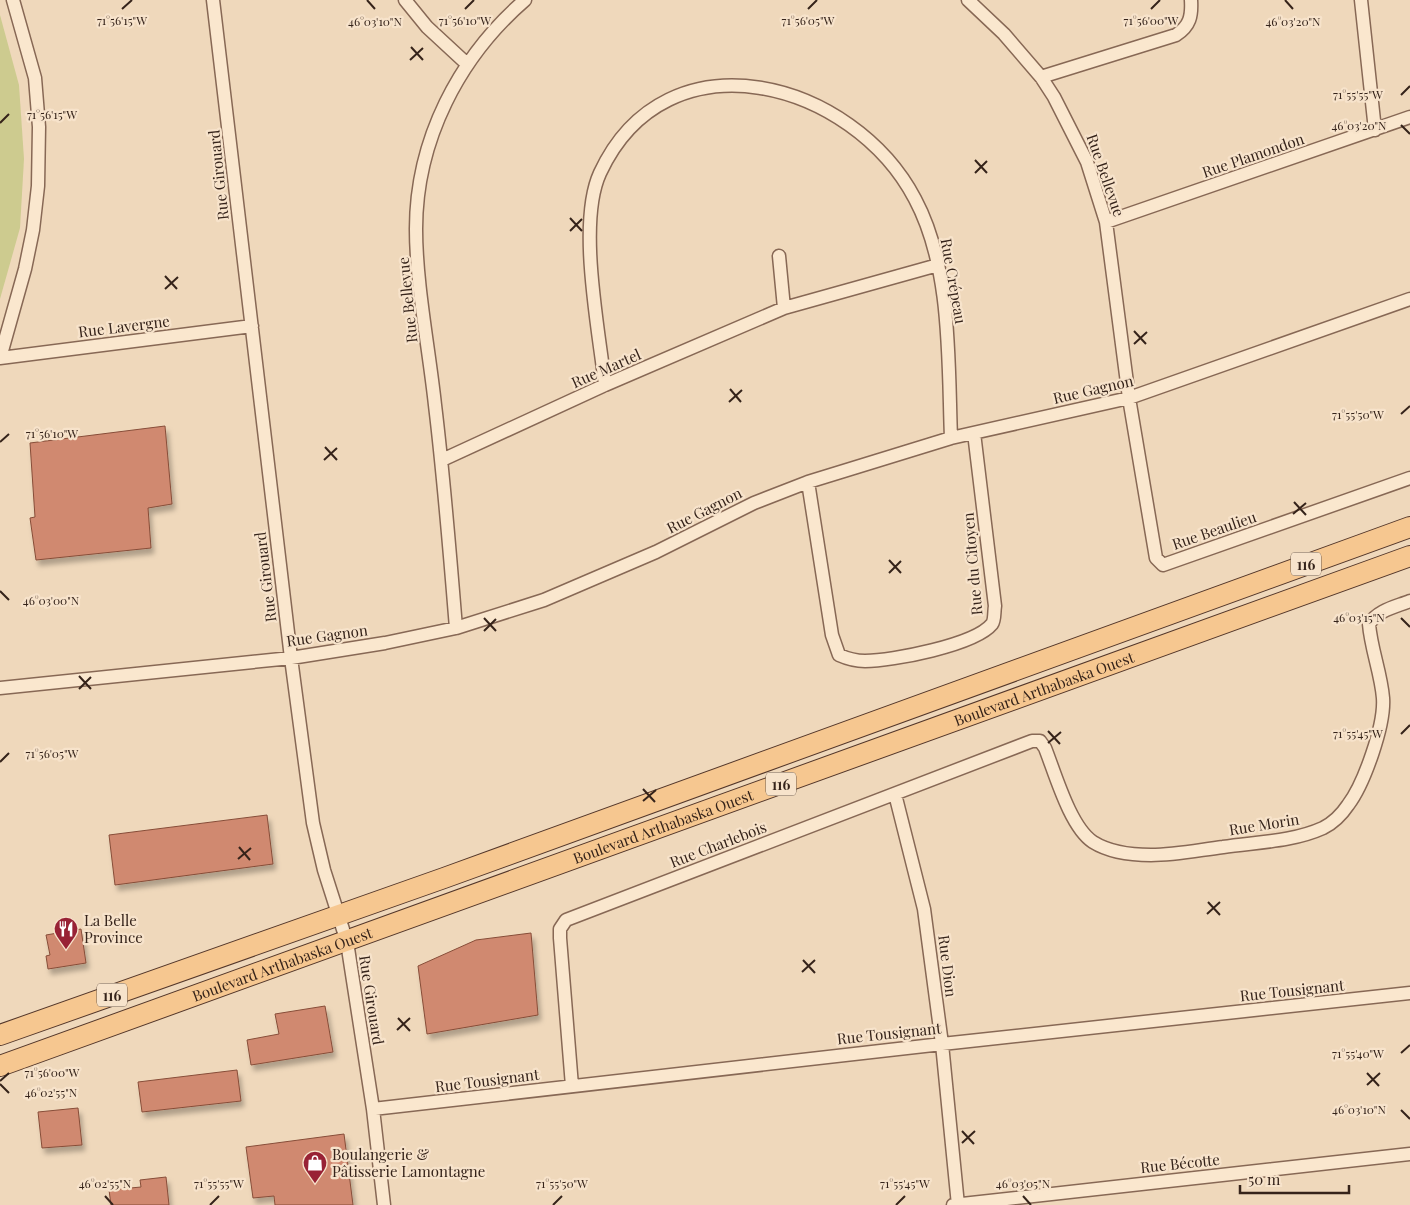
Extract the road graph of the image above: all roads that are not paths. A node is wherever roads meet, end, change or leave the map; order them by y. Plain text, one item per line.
1 (13, 0) edge
2 (213, 0) edge
3 (405, 0) edge
4 (525, 0) edge
5 (968, 0) edge
6 (1191, 0) edge
7 (1361, 0) edge
8 (467, 64) junction
9 (1041, 77) junction
10 (1410, 117) edge
11 (1375, 130) junction
12 (1106, 222) junction
13 (779, 256) dead end
14 (938, 264) junction
15 (1410, 299) edge
16 (784, 308) junction
17 (252, 326) junction
18 (0, 358) edge
19 (605, 385) junction
20 (1129, 398) junction
21 (974, 433) junction
22 (951, 438) junction
23 (442, 460) junction
24 (1410, 478) edge
25 (808, 482) junction
26 (1410, 527) edge
27 (1410, 556) edge
28 (1410, 601) edge
29 (456, 628) junction
30 (290, 658) junction
31 (0, 688) edge
32 (1040, 741) joint
33 (895, 794) junction
34 (340, 914) junction
35 (347, 942) junction
36 (1410, 993) edge
37 (0, 1035) edge
38 (942, 1044) junction
39 (0, 1066) edge
40 (572, 1086) junction
41 (372, 1109) junction
42 (1410, 1154) edge
43 (384, 1205) edge
44 (953, 1205) edge
45 (958, 1205) edge

1 - 18 street
2 - 17 street, Rue Girouard
3 - 8 street
4 - 8 street, Rue Bellevue
5 - 9 street, Rue Bellevue
6 - 9 street
7 - 11 street
8 - 23 street, Rue Bellevue
9 - 12 street, Rue Bellevue
10 - 11 street, Rue Plamondon
11 - 12 street, Rue Plamondon
12 - 20 street, Rue Bellevue
13 - 16 street
14 - 16 street, Rue Martel
14 - 19 street, Rue Crépeau
14 - 22 street, Rue Crépeau
15 - 20 street, Rue Gagnon
16 - 19 street, Rue Martel
17 - 18 street, Rue Lavergne
17 - 30 street, Rue Girouard
19 - 23 street, Rue Martel
20 - 21 street, Rue Gagnon
20 - 24 street, Rue Beaulieu
21 - 22 street, Rue Gagnon
21 - 25 street, Rue du Citoyen
22 - 25 street, Rue Gagnon
23 - 29 street, Rue Bellevue
25 - 29 street, Rue Gagnon
26 - 34 main road, Boulevard Arthabaska Ouest / 116
27 - 35 main road, Boulevard Arthabaska Ouest / 116
28 - 32 street, Rue Morin
29 - 30 street, Rue Gagnon
30 - 31 street, Rue Gagnon
30 - 34 street, Rue Girouard
32 - 33 street, Rue Charlebois
33 - 38 street, Rue Dion
33 - 40 street, Rue Charlebois
34 - 35 street, Rue Girouard
34 - 37 main road, Boulevard Arthabaska Ouest / 116
35 - 39 main road, Boulevard Arthabaska Ouest / 116
35 - 41 street, Rue Girouard
36 - 38 street, Rue Tousignant
38 - 40 street, Rue Tousignant
38 - 45 street, Rue Dion
40 - 41 street, Rue Tousignant
41 - 43 street, Rue Girouard
42 - 45 street, Rue Bécotte
44 - 45 street, Rue Bécotte

